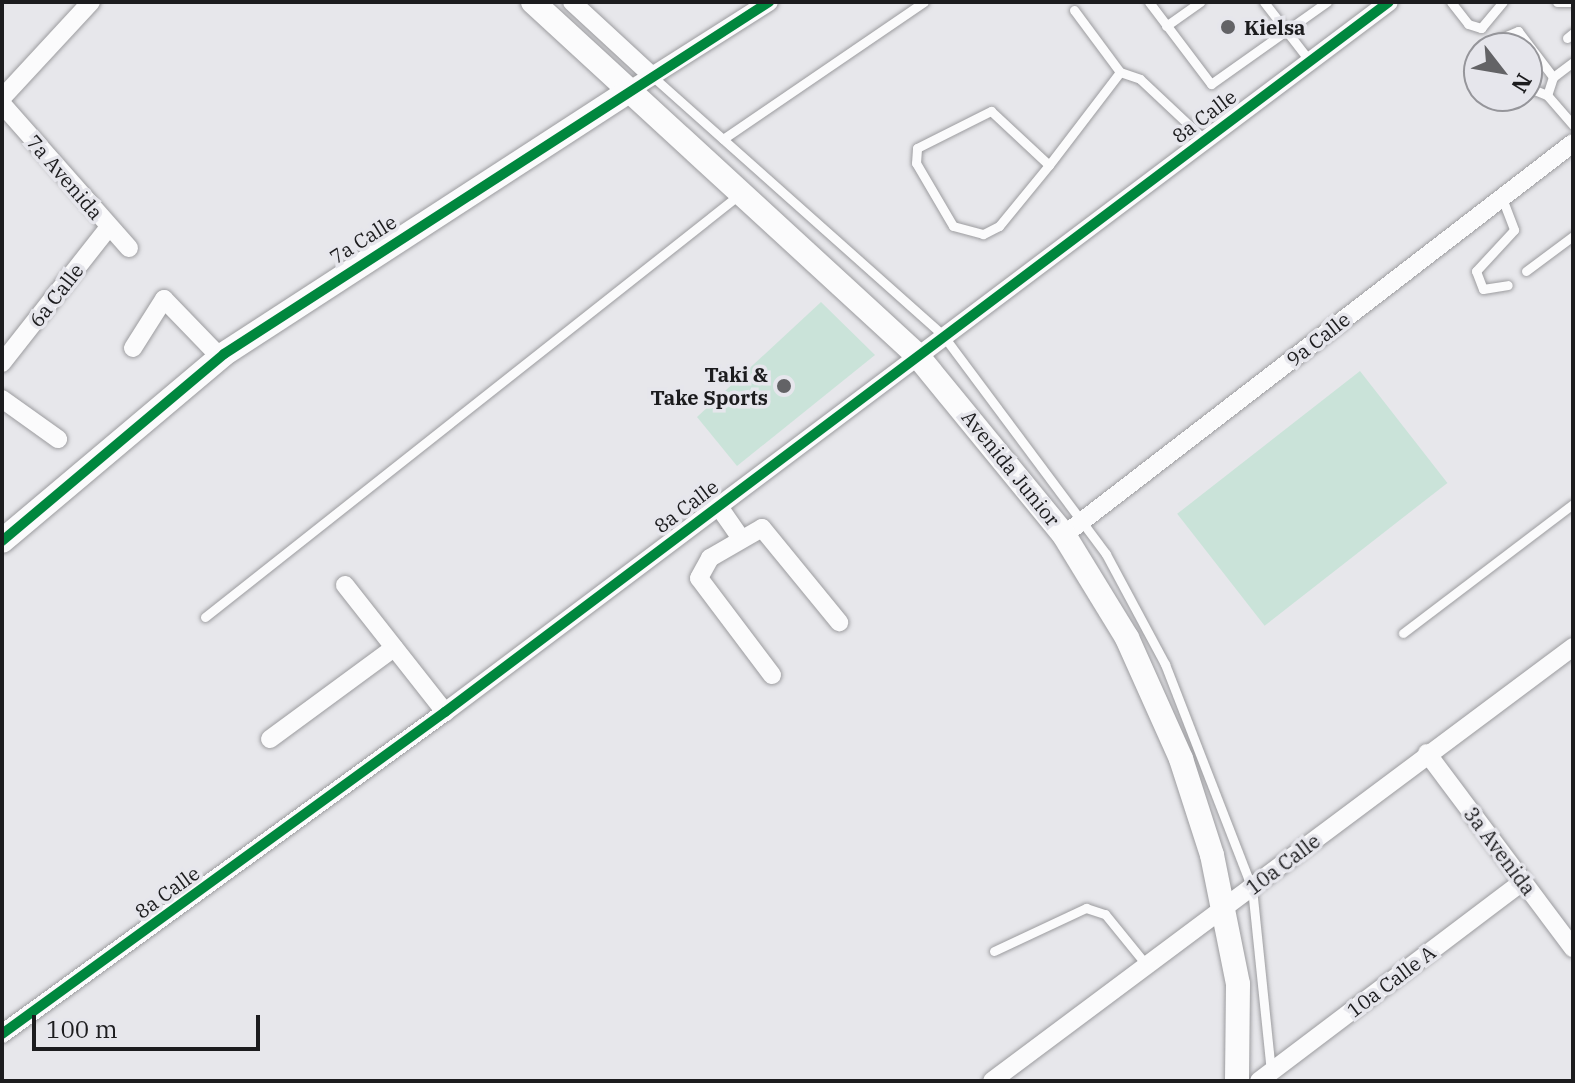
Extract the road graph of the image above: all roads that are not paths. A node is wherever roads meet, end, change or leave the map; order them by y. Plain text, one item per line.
1 (91, 2) edge
2 (533, 2) edge
3 (769, 2) edge
4 (924, 2) edge
5 (1149, 2) edge
6 (1200, 2) edge
7 (1264, 2) edge
8 (1327, 2) edge
9 (1389, 2) edge
10 (1451, 2) edge
11 (1503, 2) edge
12 (1557, 2) edge
13 (1573, 2) edge
14 (575, 3) edge
15 (1074, 10) dead end
16 (1166, 26) junction
17 (1287, 32) junction
18 (1309, 60) junction
19 (1573, 62) edge
20 (1543, 64) edge
21 (1120, 72) junction
22 (651, 75) junction
23 (1553, 77) junction
24 (627, 92) junction
25 (1543, 93) edge
26 (1547, 95) junction
27 (2, 101) edge
28 (1573, 125) edge
29 (723, 139) junction
30 (1204, 139) junction
31 (1573, 143) edge
32 (1049, 165) junction
33 (740, 194) junction
34 (1502, 198) junction
35 (109, 227) junction
36 (1573, 236) edge
37 (129, 248) dead end
38 (1526, 271) dead end
39 (1508, 285) dead end
40 (942, 334) junction
41 (133, 348) dead end
42 (916, 354) junction
43 (220, 357) junction
44 (2, 363) edge
45 (2, 399) edge
46 (58, 439) dead end
47 (717, 504) junction
48 (1573, 504) edge
49 (1073, 528) junction
50 (740, 537) junction
51 (2, 541) edge
52 (345, 585) dead end
53 (205, 617) dead end
54 (839, 622) dead end
55 (1403, 633) dead end
56 (1573, 647) edge
57 (394, 648) junction
58 (772, 675) dead end
59 (445, 712) junction
60 (270, 739) dead end
61 (1427, 753) junction
62 (1523, 881) junction
63 (1252, 888) junction
64 (1227, 905) junction
65 (1573, 948) edge
66 (994, 951) dead end
67 (1148, 967) junction
68 (2, 1034) edge
69 (1267, 1078) edge
70 (992, 1081) edge
71 (1237, 1081) edge

1 - 27 street
2 - 24 main road, Avenida Junior
3 - 22 street, 7a Calle
4 - 29 lane
5 - 16 lane
6 - 16 lane
7 - 17 lane
8 - 17 lane
9 - 18 street, 8a Calle
10 - 11 lane
12 - 13 lane
14 - 22 street
15 - 21 lane
16 - 17 lane
17 - 18 lane
18 - 30 street, 8a Calle
19 - 23 lane
20 - 23 lane
21 - 30 lane
21 - 32 lane
22 - 24 street, 7a Calle
22 - 29 lane
23 - 26 lane
24 - 33 main road, Avenida Junior
24 - 43 main road, 7a Calle
25 - 26 lane
26 - 28 lane
27 - 35 street, 7a Avenida
29 - 40 lane
30 - 40 street, 8a Calle
31 - 34 street, 9a Calle
32 - 32 lane
33 - 42 main road, Avenida Junior
33 - 53 lane
34 - 39 lane
34 - 49 street, 9a Calle
35 - 37 street, 7a Avenida
35 - 44 street, 6a Calle
36 - 38 lane
40 - 42 street, 8a Calle
40 - 49 lane
41 - 43 street
42 - 47 street, 8a Calle
42 - 49 main road, Avenida Junior
43 - 51 main road, 7a Calle
45 - 46 street
47 - 50 street
47 - 59 street, 8a Calle
48 - 55 lane
49 - 63 lane
49 - 64 main road, Avenida Junior
50 - 54 street
50 - 58 street
52 - 57 street
56 - 61 street, 10a Calle
57 - 59 street
57 - 60 street
59 - 68 street, 8a Calle
61 - 62 street, 3a Avenida
61 - 63 street, 10a Calle
62 - 65 street, 3a Avenida
62 - 69 street, 10a Calle A
63 - 64 street, 10a Calle
63 - 69 lane
64 - 67 street, 10a Calle
64 - 71 main road, Avenida Junior
66 - 67 lane
67 - 70 street, 10a Calle

